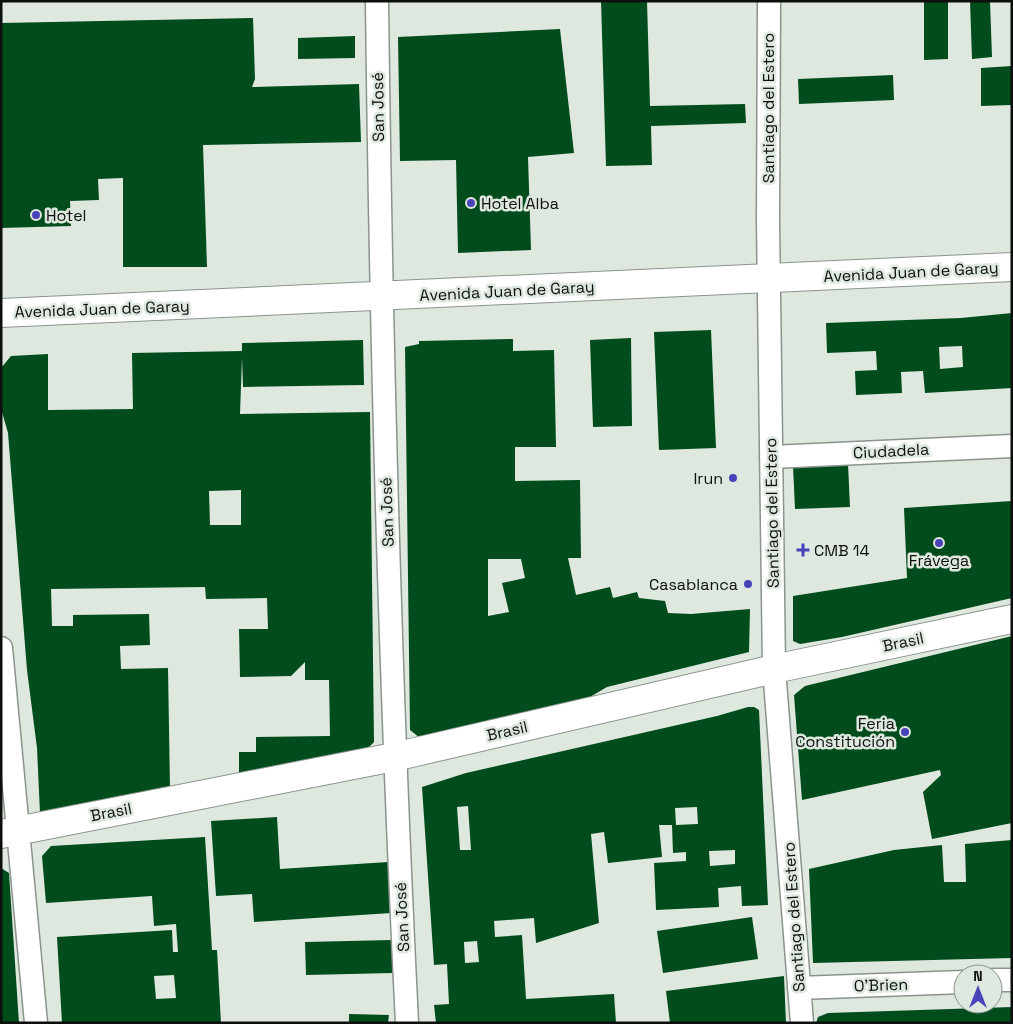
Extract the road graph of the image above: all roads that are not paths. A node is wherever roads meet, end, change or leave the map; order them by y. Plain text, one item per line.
1 (377, 1) edge
2 (769, 1) edge
3 (1012, 267) edge
4 (770, 278) junction
5 (380, 297) junction
6 (1, 313) edge
7 (1012, 446) edge
8 (771, 457) junction
9 (1012, 619) edge
10 (1, 648) edge
11 (774, 669) junction
12 (394, 757) junction
13 (10, 832) edge
14 (953, 982) edge
15 (799, 988) junction
16 (36, 1023) edge
17 (408, 1023) edge
18 (802, 1023) edge

1 - 5 street, San José
2 - 4 street, Santiago del Estero
3 - 4 street, Avenida Juan de Garay
4 - 5 street, Avenida Juan de Garay
4 - 8 street, Santiago del Estero
5 - 6 street, Avenida Juan de Garay
5 - 12 street, San José
7 - 8 street, Ciudadela
8 - 11 street, Santiago del Estero
9 - 11 street, Brasil
10 - 13 street
11 - 12 street, Brasil
11 - 15 street, Santiago del Estero
12 - 13 street, Brasil
12 - 17 street, San José
13 - 16 street
14 - 15 street, O'Brien
15 - 18 street, Santiago del Estero

